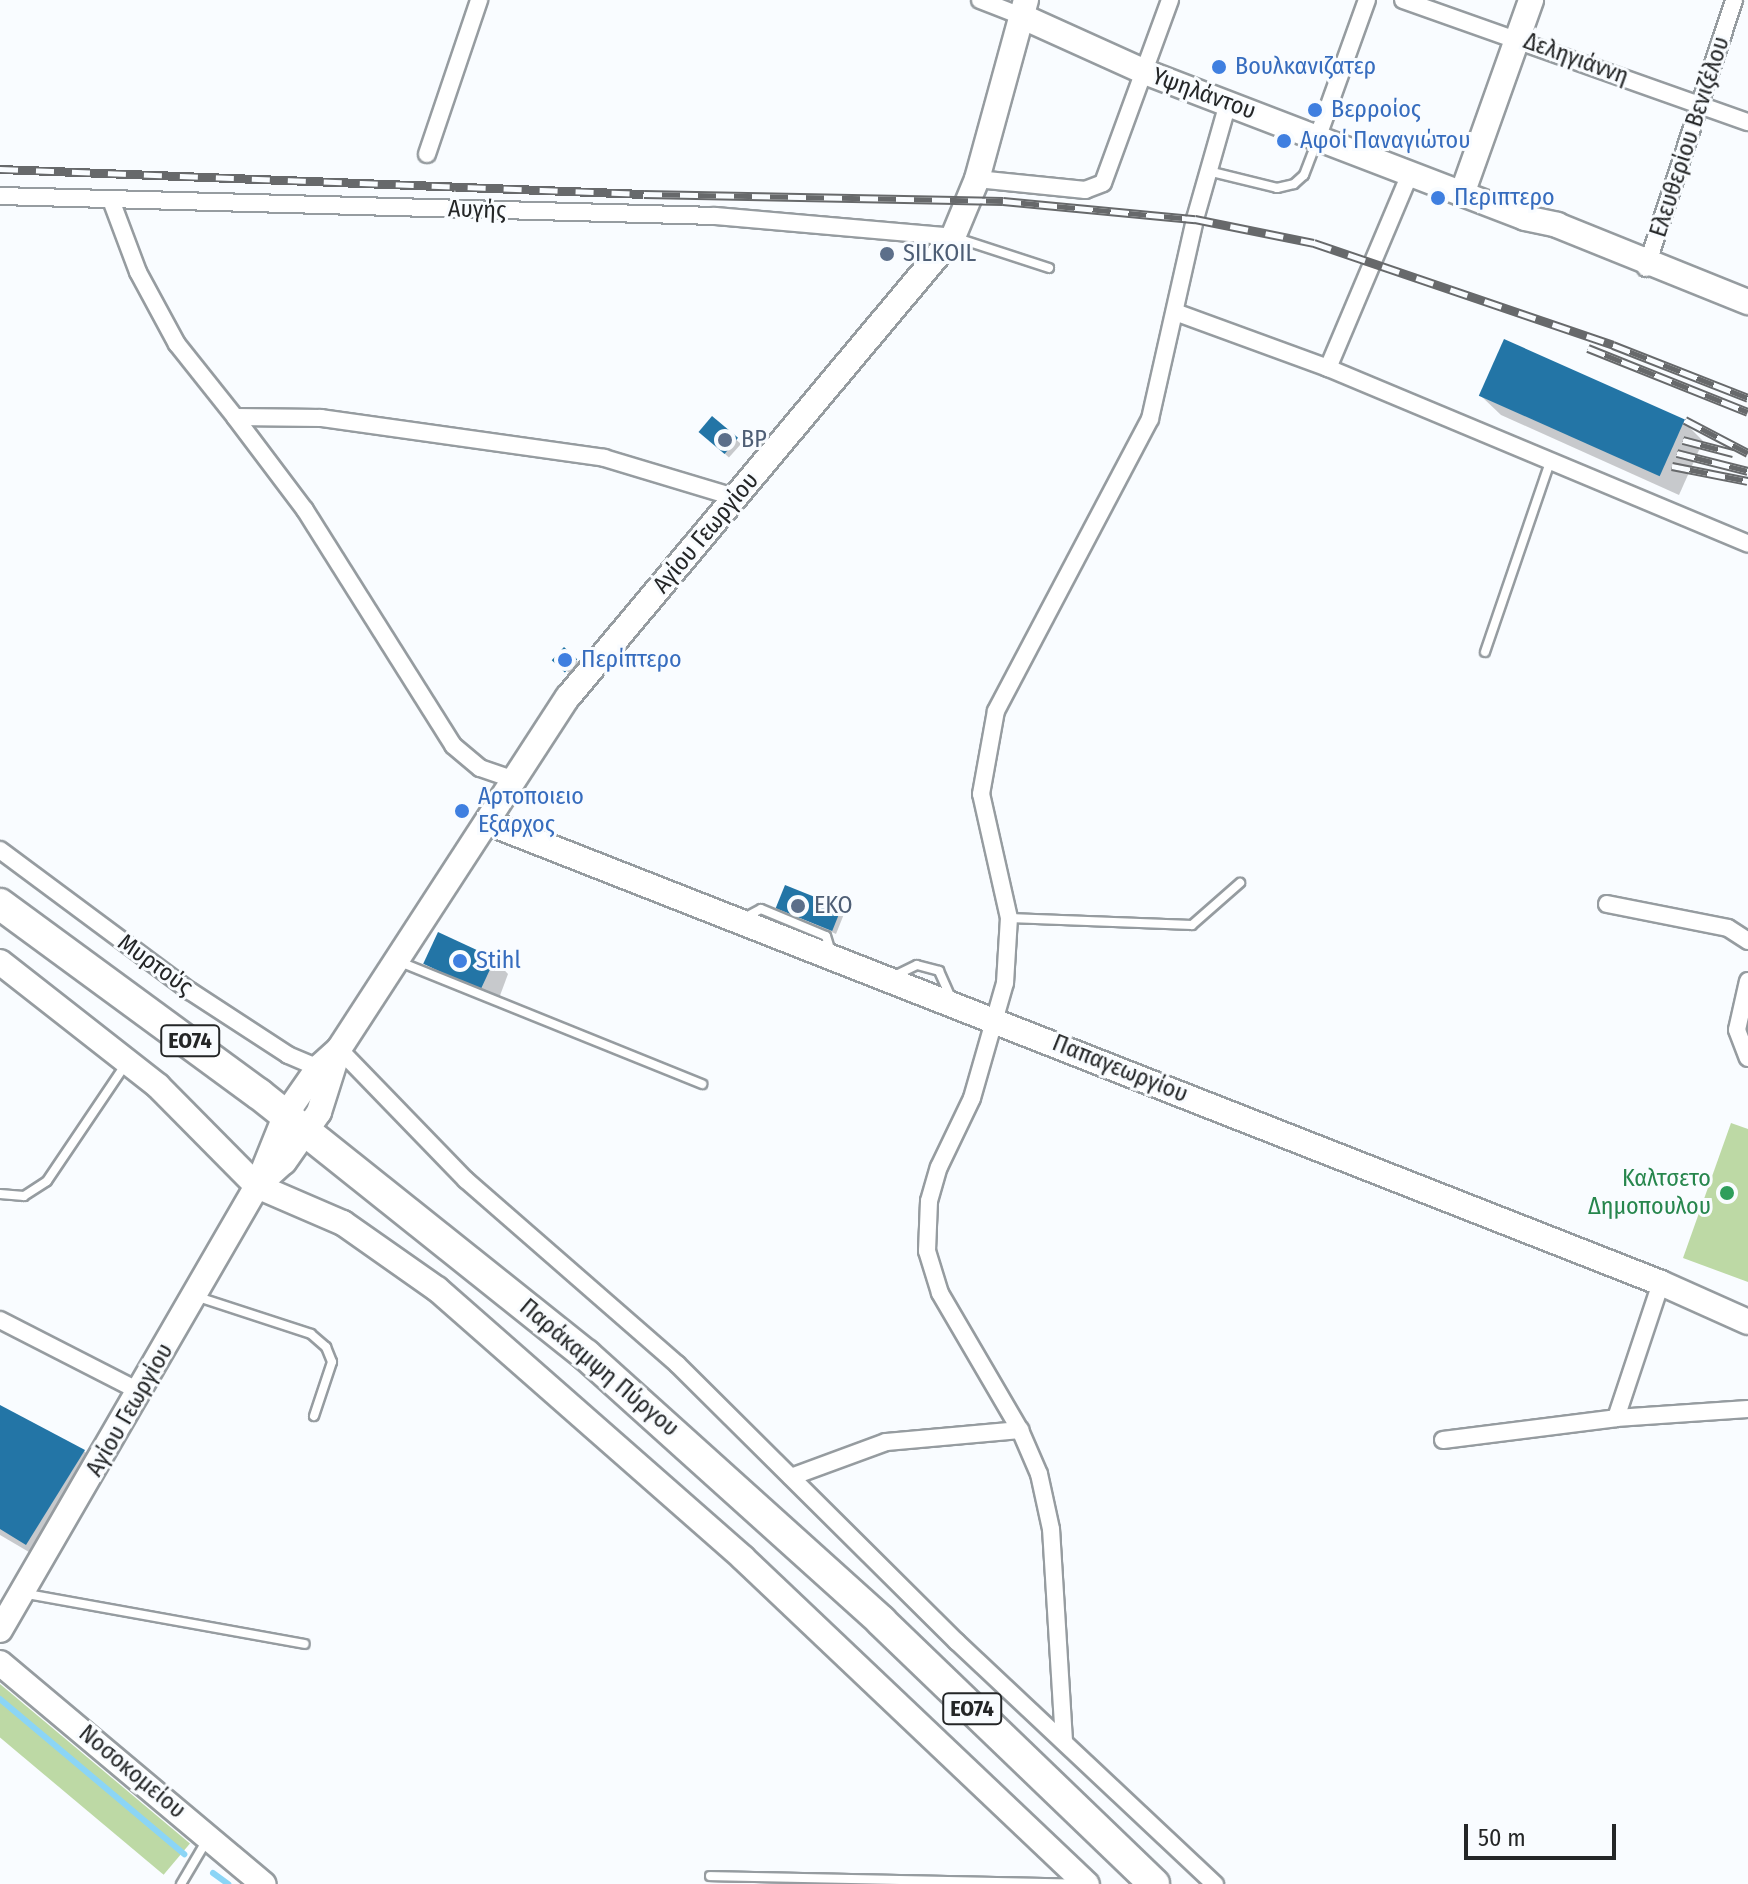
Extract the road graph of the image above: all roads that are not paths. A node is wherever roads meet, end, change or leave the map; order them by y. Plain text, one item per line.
1 (479, 0) edge
2 (980, 0) edge
3 (1170, 0) edge
4 (1367, 0) edge
5 (1403, 0) edge
6 (1531, 0) edge
7 (1734, 0) edge
8 (1023, 8) edge
9 (1518, 37) junction
10 (1145, 72) junction
11 (1228, 103) junction
12 (1703, 105) junction
13 (1748, 122) edge
14 (1318, 136) junction
15 (427, 154) dead end
16 (1208, 171) junction
17 (1410, 174) junction
18 (977, 179) junction
19 (1462, 194) junction
20 (0, 196) edge
21 (111, 200) junction
22 (953, 237) junction
23 (1646, 267) junction
24 (1049, 268) dead end
25 (1748, 302) edge
26 (1175, 312) junction
27 (1748, 315) edge
28 (1328, 368) junction
29 (235, 417) junction
30 (1551, 461) junction
31 (737, 498) junction
32 (1748, 544) edge
33 (1485, 652) dead end
34 (515, 780) junction
35 (489, 823) junction
36 (0, 850) edge
37 (1240, 883) dead end
38 (0, 904) edge
39 (1607, 904) dead end
40 (1009, 918) junction
41 (1748, 941) edge
42 (396, 960) junction
43 (0, 962) edge
44 (1748, 981) edge
45 (995, 1020) junction
46 (339, 1049) junction
47 (1748, 1058) edge
48 (128, 1060) junction
49 (318, 1068) junction
50 (702, 1084) dead end
51 (297, 1123) junction
52 (257, 1186) junction
53 (0, 1194) edge
54 (1661, 1283) junction
55 (195, 1296) junction
56 (0, 1320) edge
57 (1748, 1322) edge
58 (141, 1392) junction
59 (1748, 1409) edge
60 (314, 1416) dead end
61 (1616, 1418) junction
62 (1020, 1430) junction
63 (1443, 1440) dead end
64 (791, 1477) junction
65 (22, 1594) junction
66 (0, 1630) edge
67 (305, 1644) dead end
68 (0, 1663) edge
69 (1064, 1741) junction
70 (209, 1836) junction
71 (710, 1876) dead end
72 (181, 1884) edge
73 (263, 1884) edge
74 (1066, 1884) edge
75 (1086, 1884) edge
76 (1154, 1884) edge
77 (1215, 1884) edge

1 - 15 street
2 - 8 street
3 - 10 street
4 - 14 street
5 - 9 street, Δεληγιάννη
6 - 9 street
7 - 12 street, Ελευθερίου Βενιζέλου
8 - 10 street, Υψηλάντου
8 - 18 street, Αγίου Γεωργίου
9 - 12 street, Δεληγιάννη
9 - 19 street
10 - 11 street, Υψηλάντου
10 - 18 street
11 - 14 street, Υψηλάντου
11 - 16 street
12 - 13 street, Δεληγιάννη
12 - 23 street, Ελευθερίου Βενιζέλου
14 - 16 lane
14 - 17 street, Υψηλάντου
16 - 26 street
17 - 19 street, Υψηλάντου
17 - 28 street
18 - 22 street, Αγίου Γεωργίου
19 - 23 street, Υψηλάντου
20 - 21 street, Αυγής
21 - 22 street, Αυγής
21 - 29 street
22 - 24 lane
22 - 31 street, Αγίου Γεωργίου
23 - 25 street, Υψηλάντου
23 - 27 street, Υψηλάντου
26 - 28 street
26 - 40 street
28 - 30 street
29 - 31 street
29 - 34 street
30 - 32 street
30 - 33 lane
31 - 34 street, Αγίου Γεωργίου
34 - 35 street, Αγίου Γεωργίου
35 - 42 street, Αγίου Γεωργίου
35 - 45 street, Παπαγεωργίου
36 - 49 street, Μυρτούς
37 - 40 lane
38 - 51 highway, Παράκαμψη Πύργου / ΕΟ74
39 - 41 street
40 - 45 street
42 - 46 street, Αγίου Γεωργίου
42 - 50 lane
43 - 48 street
44 - 47 street
45 - 54 street, Παπαγεωργίου
45 - 62 street
46 - 49 street, Αγίου Γεωργίου
46 - 51 street, Αγίου Γεωργίου
46 - 64 street
48 - 52 street
48 - 53 lane
49 - 51 street, Αγίου Γεωργίου
51 - 52 street, Αγίου Γεωργίου
51 - 76 highway, Παράκαμψη Πύργου / ΕΟ74
52 - 55 street, Αγίου Γεωργίου
52 - 75 street
54 - 57 street, Παπαγεωργίου
54 - 61 street
55 - 58 street, Αγίου Γεωργίου
55 - 60 lane
56 - 58 street
58 - 65 street, Αγίου Γεωργίου
59 - 61 street
61 - 63 street
62 - 64 street
62 - 69 street
64 - 69 street
65 - 66 street, Αγίου Γεωργίου
65 - 67 lane
68 - 70 street, Νοσοκομείου
69 - 77 street
70 - 72 lane
70 - 73 street, Νοσοκομείου
71 - 74 lane
74 - 75 lane

